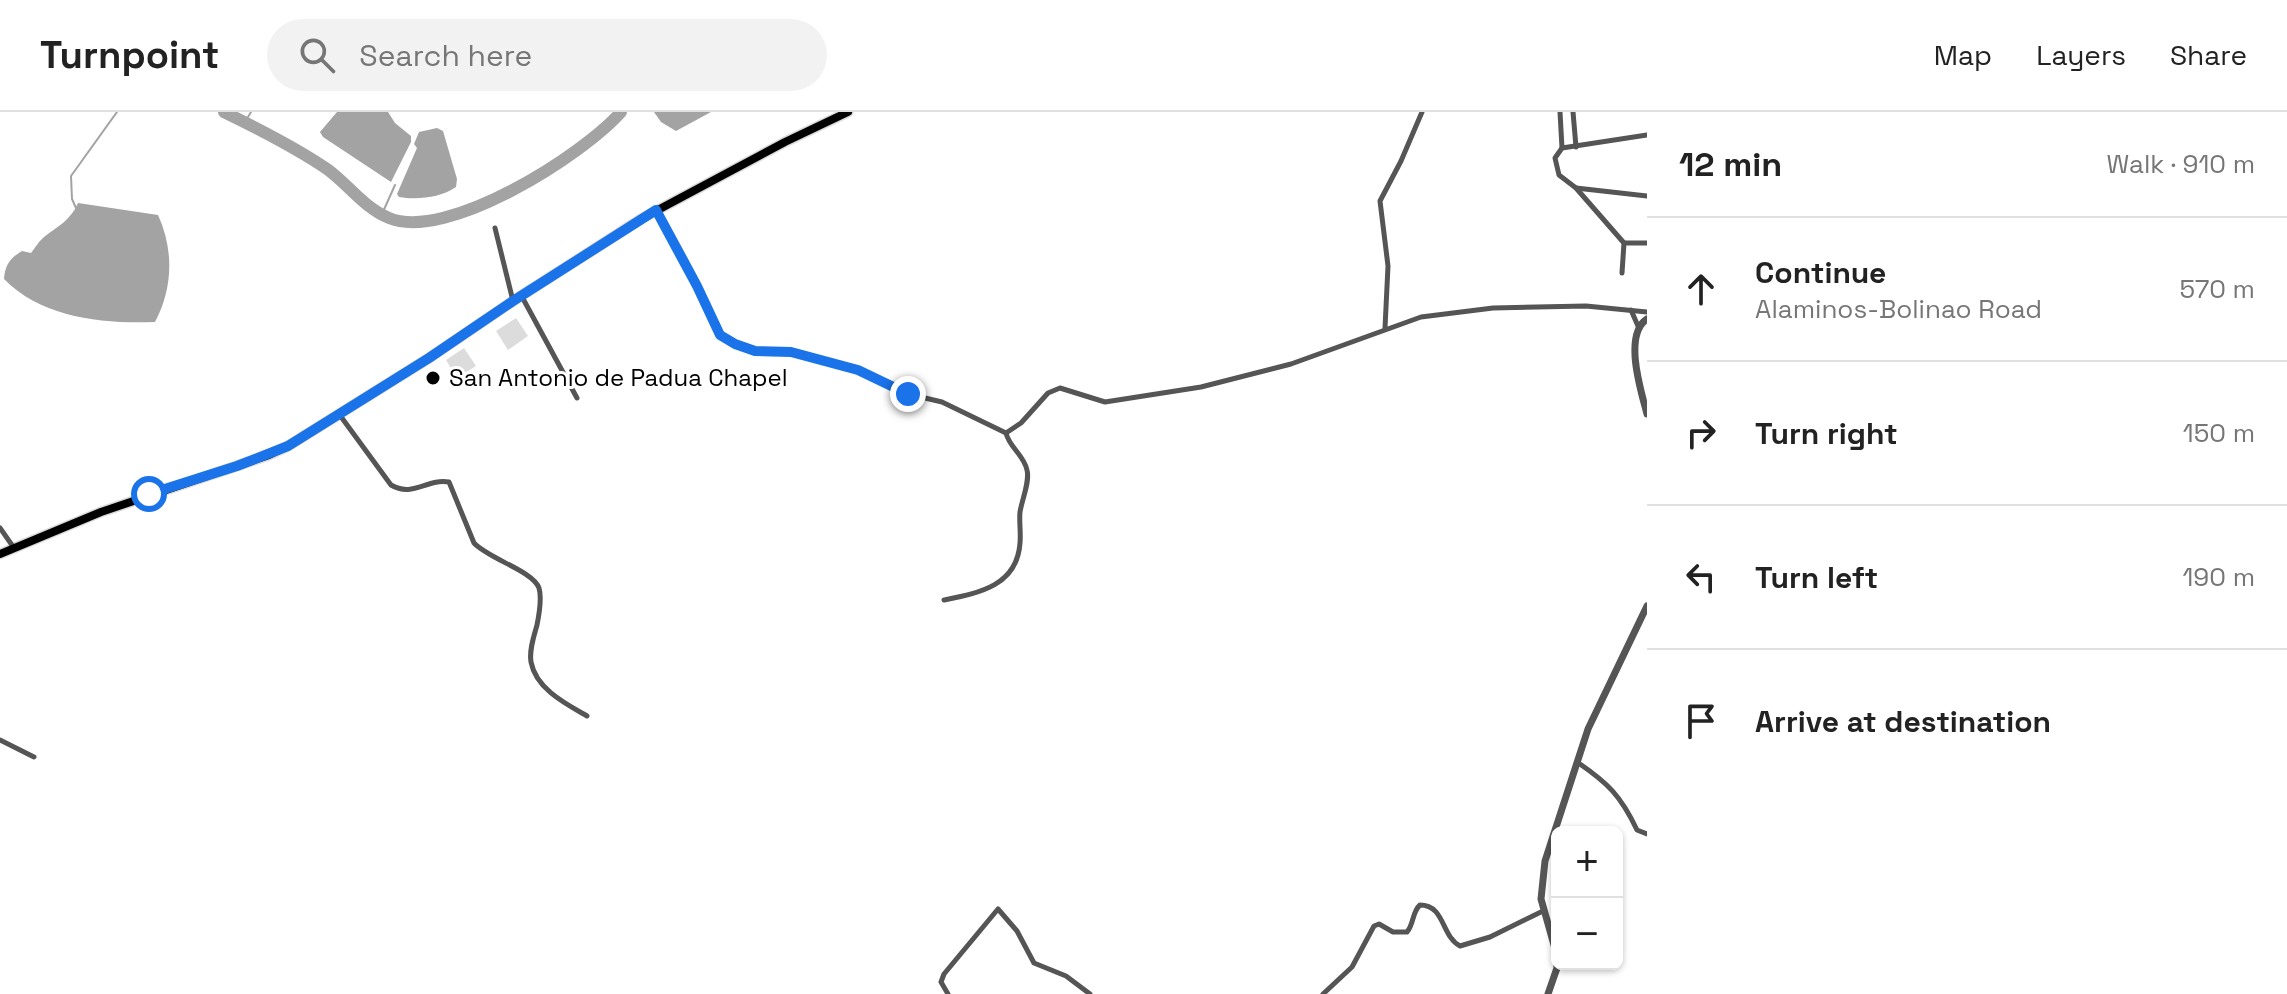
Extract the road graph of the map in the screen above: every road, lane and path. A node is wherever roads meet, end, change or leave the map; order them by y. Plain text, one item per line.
1 (848, 112) edge
2 (1422, 112) edge
3 (1560, 112) edge
4 (1573, 112) edge
5 (1647, 135) edge
6 (1576, 147) junction
7 (1562, 148) junction
8 (1576, 188) junction
9 (1647, 196) edge
10 (656, 210) junction
11 (495, 228) dead end
12 (1624, 243) junction
13 (1647, 243) edge
14 (1622, 273) dead end
15 (517, 298) junction
16 (1631, 310) junction
17 (1647, 312) edge
18 (1647, 319) edge
19 (1638, 326) junction
20 (1385, 328) junction
21 (577, 398) dead end
22 (339, 414) junction
23 (1647, 414) edge
24 (1006, 433) junction
25 (0, 528) edge
26 (14, 548) junction
27 (0, 554) edge
28 (944, 600) dead end
29 (1647, 606) edge
30 (587, 716) dead end
31 (0, 740) edge
32 (34, 757) dead end
33 (1577, 762) junction
34 (1647, 834) edge
35 (1543, 911) junction
36 (948, 994) edge
37 (1090, 994) edge
38 (1323, 994) edge
39 (1548, 994) edge

1 - 10 main road
2 - 20 street
3 - 7 street
4 - 6 street
5 - 6 street
6 - 7 street
7 - 8 street
8 - 9 street
8 - 12 street
10 - 15 main road
10 - 24 street
11 - 15 street
12 - 13 street
12 - 14 street
15 - 21 street
15 - 22 main road
16 - 17 street
16 - 19 street
16 - 20 street
18 - 19 street
19 - 23 street
20 - 24 street
22 - 26 main road
22 - 30 street
24 - 28 street
25 - 26 street
26 - 27 main road
29 - 33 street
31 - 32 street
33 - 34 street
33 - 35 street
35 - 38 street
35 - 39 street
36 - 37 street

